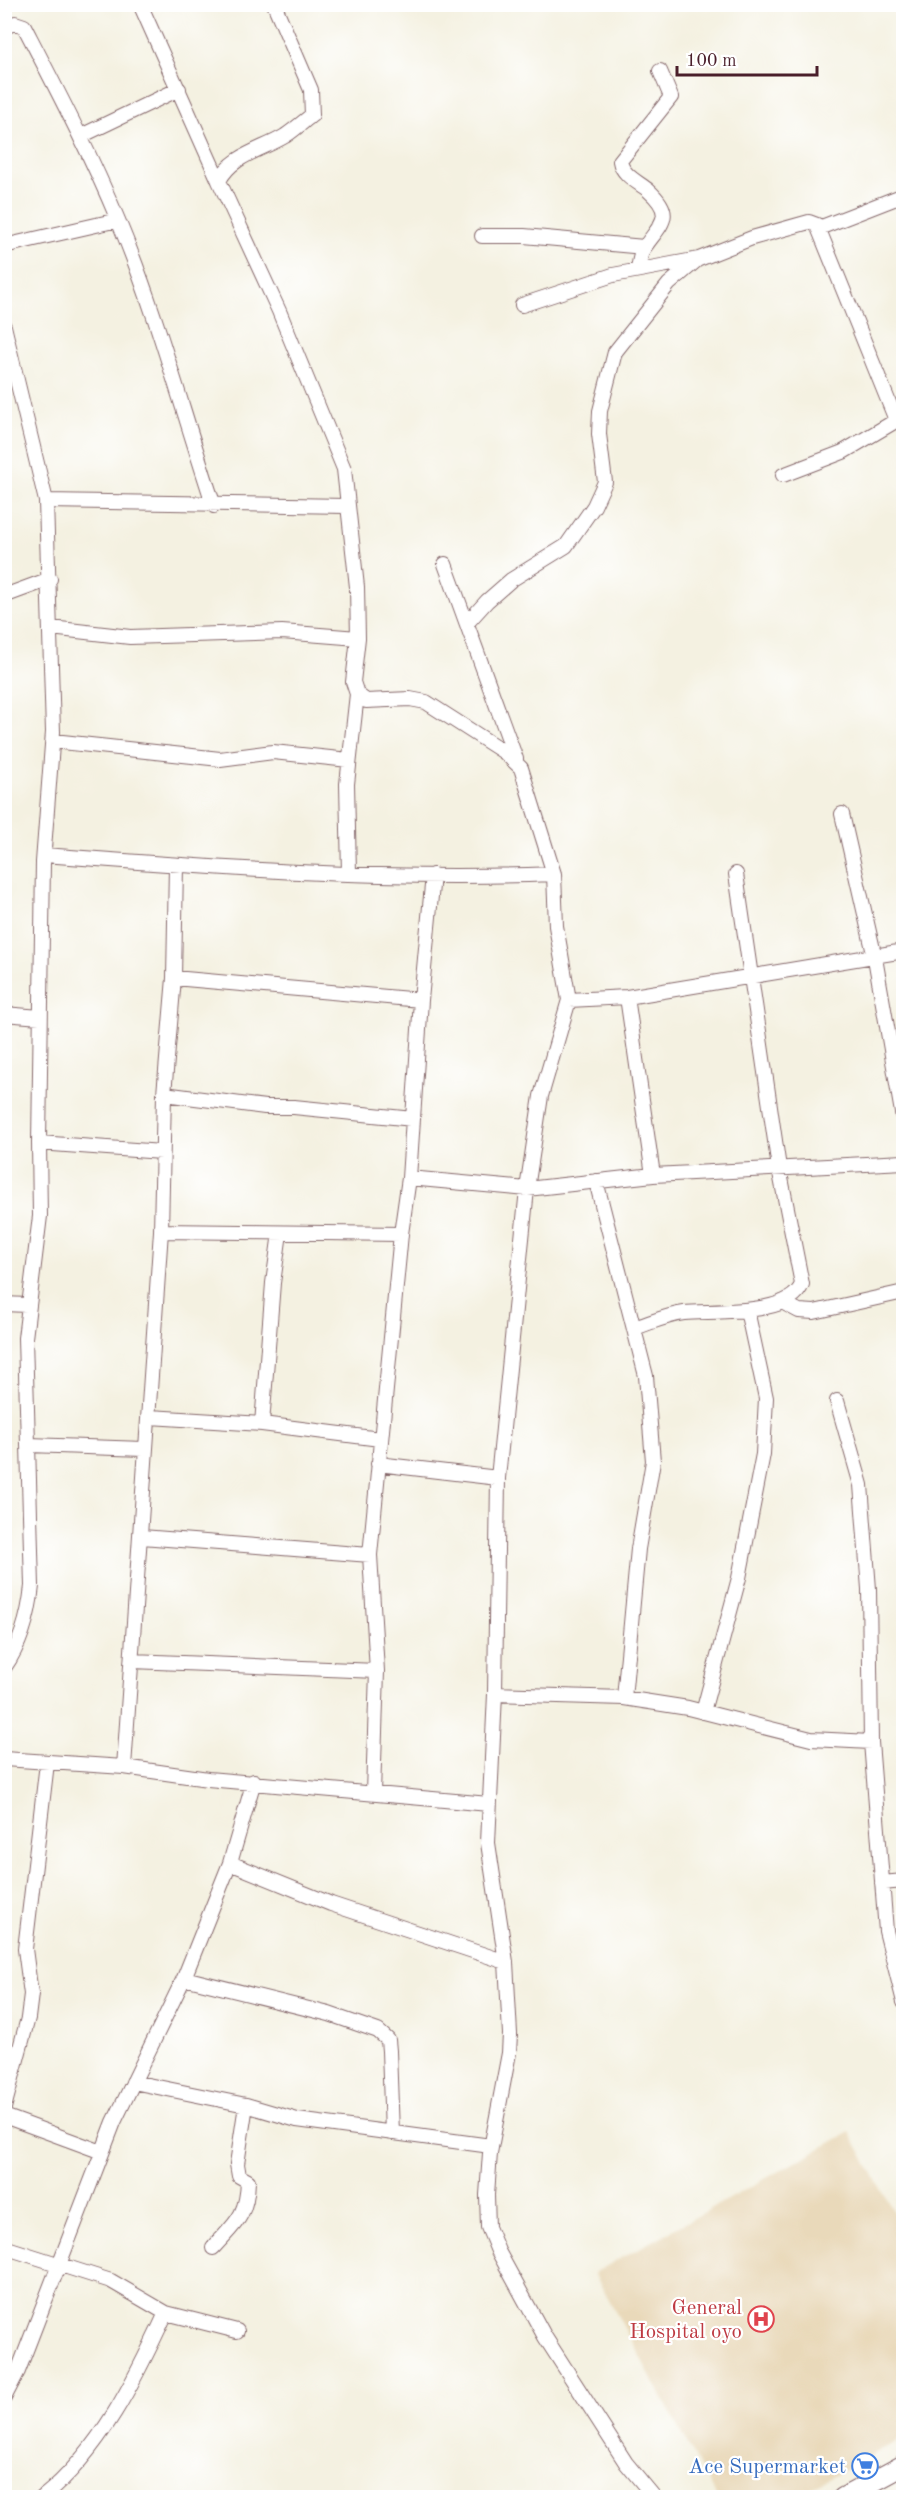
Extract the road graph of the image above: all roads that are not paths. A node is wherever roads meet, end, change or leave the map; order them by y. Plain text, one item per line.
1 (140, 4) edge
2 (274, 4) edge
3 (4, 27) edge
4 (660, 71) dead end
5 (179, 89) junction
6 (81, 136) junction
7 (219, 181) junction
8 (903, 195) edge
9 (118, 220) junction
10 (819, 228) junction
11 (482, 236) dead end
12 (4, 246) edge
13 (644, 247) junction
14 (699, 259) junction
15 (638, 270) junction
16 (522, 305) dead end
17 (4, 326) edge
18 (900, 418) edge
19 (783, 476) dead end
20 (46, 501) junction
21 (214, 506) junction
22 (346, 506) junction
23 (445, 564) dead end
24 (50, 579) junction
25 (4, 596) edge
26 (468, 622) junction
27 (51, 628) junction
28 (358, 638) junction
29 (357, 694) junction
30 (52, 741) junction
31 (349, 760) junction
32 (521, 768) junction
33 (842, 814) dead end
34 (44, 855) junction
35 (176, 865) junction
36 (349, 873) junction
37 (554, 874) junction
38 (736, 874) dead end
39 (433, 875) junction
40 (903, 951) edge
41 (875, 958) junction
42 (174, 978) junction
43 (754, 978) junction
44 (627, 997) junction
45 (421, 1000) junction
46 (569, 1000) junction
47 (4, 1014) edge
48 (40, 1017) junction
49 (164, 1094) junction
50 (413, 1119) junction
51 (903, 1124) edge
52 (39, 1143) junction
53 (162, 1152) junction
54 (903, 1162) edge
55 (779, 1168) junction
56 (653, 1175) junction
57 (409, 1178) junction
58 (596, 1181) junction
59 (527, 1189) junction
60 (161, 1231) junction
61 (280, 1233) junction
62 (401, 1234) junction
63 (903, 1292) edge
64 (782, 1302) junction
65 (4, 1304) edge
66 (27, 1305) junction
67 (747, 1310) junction
68 (634, 1328) junction
69 (837, 1401) dead end
70 (150, 1417) junction
71 (262, 1424) junction
72 (380, 1439) junction
73 (29, 1445) junction
74 (144, 1449) junction
75 (378, 1464) junction
76 (498, 1478) junction
77 (142, 1537) junction
78 (370, 1555) junction
79 (132, 1660) junction
80 (4, 1668) edge
81 (376, 1671) junction
82 (495, 1694) junction
83 (624, 1698) junction
84 (703, 1712) junction
85 (871, 1742) junction
86 (4, 1759) edge
87 (47, 1763) junction
88 (124, 1767) junction
89 (254, 1781) junction
90 (373, 1793) junction
91 (489, 1804) junction
92 (230, 1863) junction
93 (903, 1881) edge
94 (882, 1883) junction
95 (506, 1962) junction
96 (184, 1978) junction
97 (903, 2002) edge
98 (134, 2082) junction
99 (246, 2105) junction
100 (4, 2108) edge
101 (4, 2116) edge
102 (392, 2133) junction
103 (491, 2146) junction
104 (102, 2152) junction
105 (4, 2247) edge
106 (213, 2248) dead end
107 (60, 2264) junction
108 (166, 2313) junction
109 (237, 2331) dead end
110 (7, 2389) edge
111 (903, 2465) edge
112 (42, 2498) edge
113 (655, 2498) edge
114 (843, 2498) edge

1 - 5 street
2 - 7 street
3 - 6 street
4 - 13 street
5 - 6 street
5 - 7 street
6 - 9 street
7 - 22 street
8 - 10 street
9 - 12 street
9 - 21 street
10 - 14 street
10 - 18 street
11 - 13 street
13 - 15 street
14 - 15 street
14 - 26 street
15 - 16 street
17 - 20 street
18 - 19 street
20 - 21 street
20 - 24 street
21 - 22 street
22 - 28 street
23 - 26 street
24 - 25 street
24 - 27 street
26 - 32 street
27 - 28 street
27 - 30 street
28 - 29 street
29 - 31 street
29 - 32 street
30 - 31 street
30 - 34 street
31 - 36 street
32 - 37 street
33 - 41 street
34 - 35 street
34 - 48 street
35 - 36 street
35 - 42 street
36 - 39 street
37 - 39 street
37 - 46 street
38 - 43 street
39 - 45 street
40 - 41 street
41 - 43 street
41 - 51 street
42 - 45 street
42 - 49 street
43 - 44 street
43 - 55 street
44 - 46 street
44 - 56 street
45 - 50 street
46 - 59 street
47 - 48 street
48 - 52 street
49 - 50 street
49 - 53 street
50 - 57 street
52 - 53 street
52 - 66 street
53 - 60 street
54 - 55 street
55 - 56 street
55 - 64 street
56 - 58 street
57 - 59 street
57 - 62 street
58 - 59 street
58 - 68 street
59 - 76 street
60 - 61 street
60 - 70 street
61 - 62 street
61 - 71 street
62 - 72 street
63 - 64 street
64 - 67 street
65 - 66 street
66 - 73 street
67 - 68 street
67 - 84 street
68 - 83 street
69 - 85 street
70 - 71 street
70 - 74 street
71 - 72 street
72 - 75 street
73 - 74 street
73 - 80 street
74 - 77 street
75 - 76 street
75 - 78 street
76 - 82 street
77 - 78 street
77 - 79 street
78 - 81 street
79 - 81 street
79 - 88 street
81 - 90 street
82 - 83 street
82 - 91 street
83 - 84 street
84 - 85 street
85 - 94 street
86 - 87 street
87 - 88 street
87 - 100 street
88 - 89 street
89 - 90 street
89 - 92 street
90 - 91 street
91 - 95 street
92 - 95 street
92 - 96 street
93 - 94 street
94 - 97 street
95 - 103 street
96 - 98 street
96 - 102 street
98 - 99 street
98 - 104 street
99 - 102 street
99 - 106 street
101 - 104 street
102 - 103 street
103 - 113 street
104 - 107 street
105 - 107 street
107 - 108 street
107 - 110 street
108 - 109 street
108 - 112 street
111 - 114 highway

